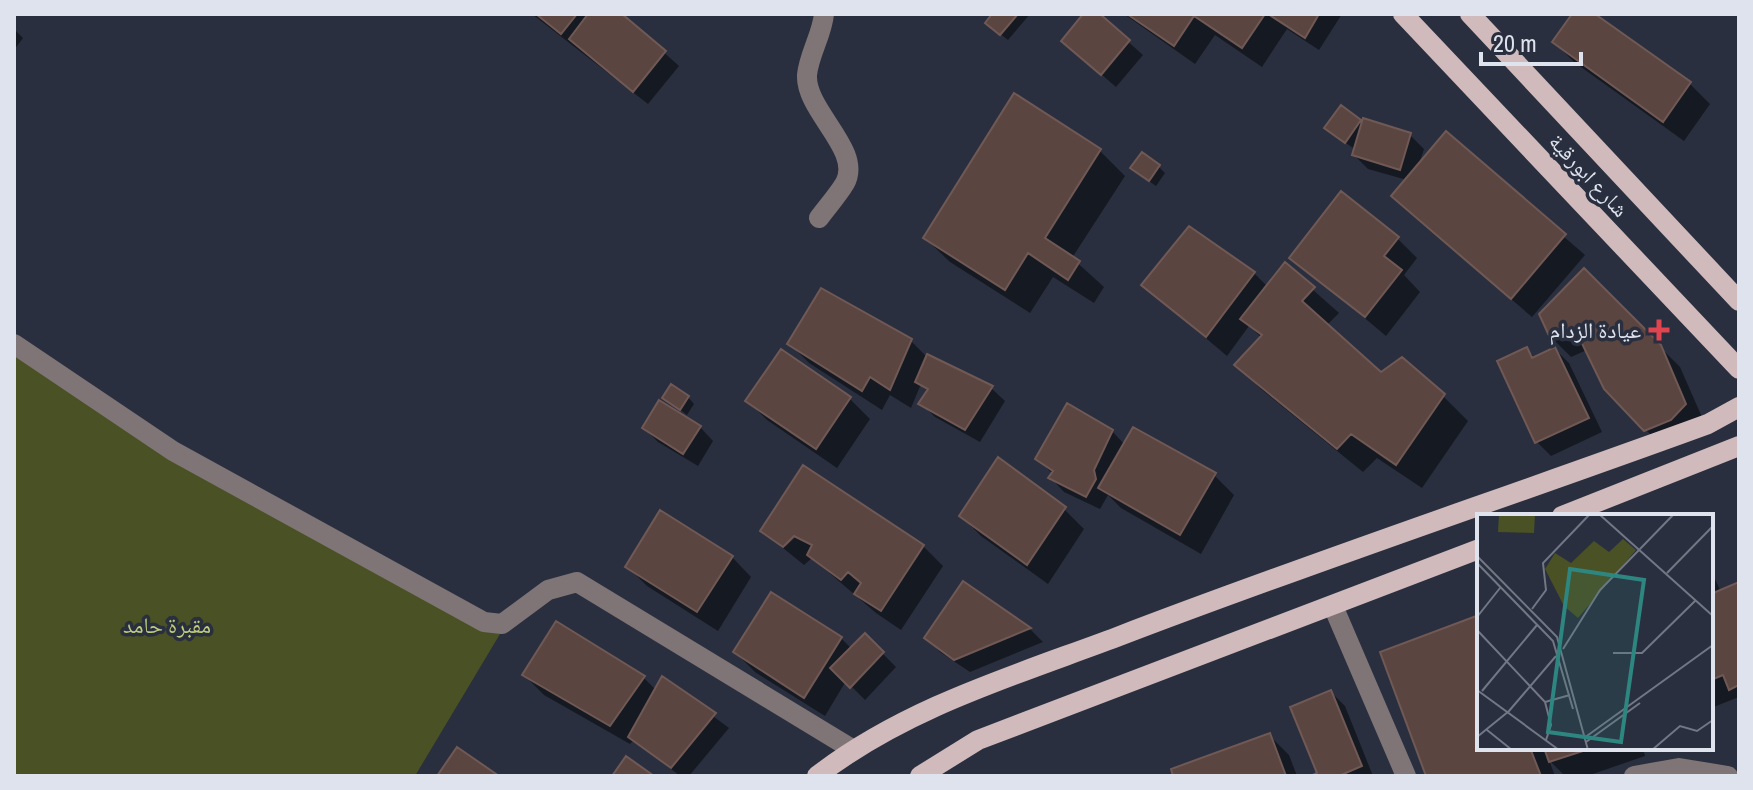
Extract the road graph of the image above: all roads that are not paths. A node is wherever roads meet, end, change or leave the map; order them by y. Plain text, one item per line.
1 (824, 14) edge
2 (1403, 14) edge
3 (1470, 14) edge
4 (819, 218) dead end
5 (1739, 301) edge
6 (14, 344) edge
7 (1739, 369) edge
8 (1739, 407) edge
9 (1739, 446) edge
10 (1567, 514) edge
11 (1477, 550) edge
12 (1333, 606) junction
13 (852, 749) junction
14 (817, 776) edge
15 (920, 776) edge
16 (1406, 776) edge
17 (1634, 776) edge
18 (1728, 776) edge

1 - 4 street
2 - 7 main road, شارع ابورقية
3 - 5 main road, شارع ابورقية
6 - 13 street
8 - 13 main road
9 - 10 main road
11 - 12 main road
12 - 15 main road
12 - 16 street
13 - 14 main road
17 - 18 street

